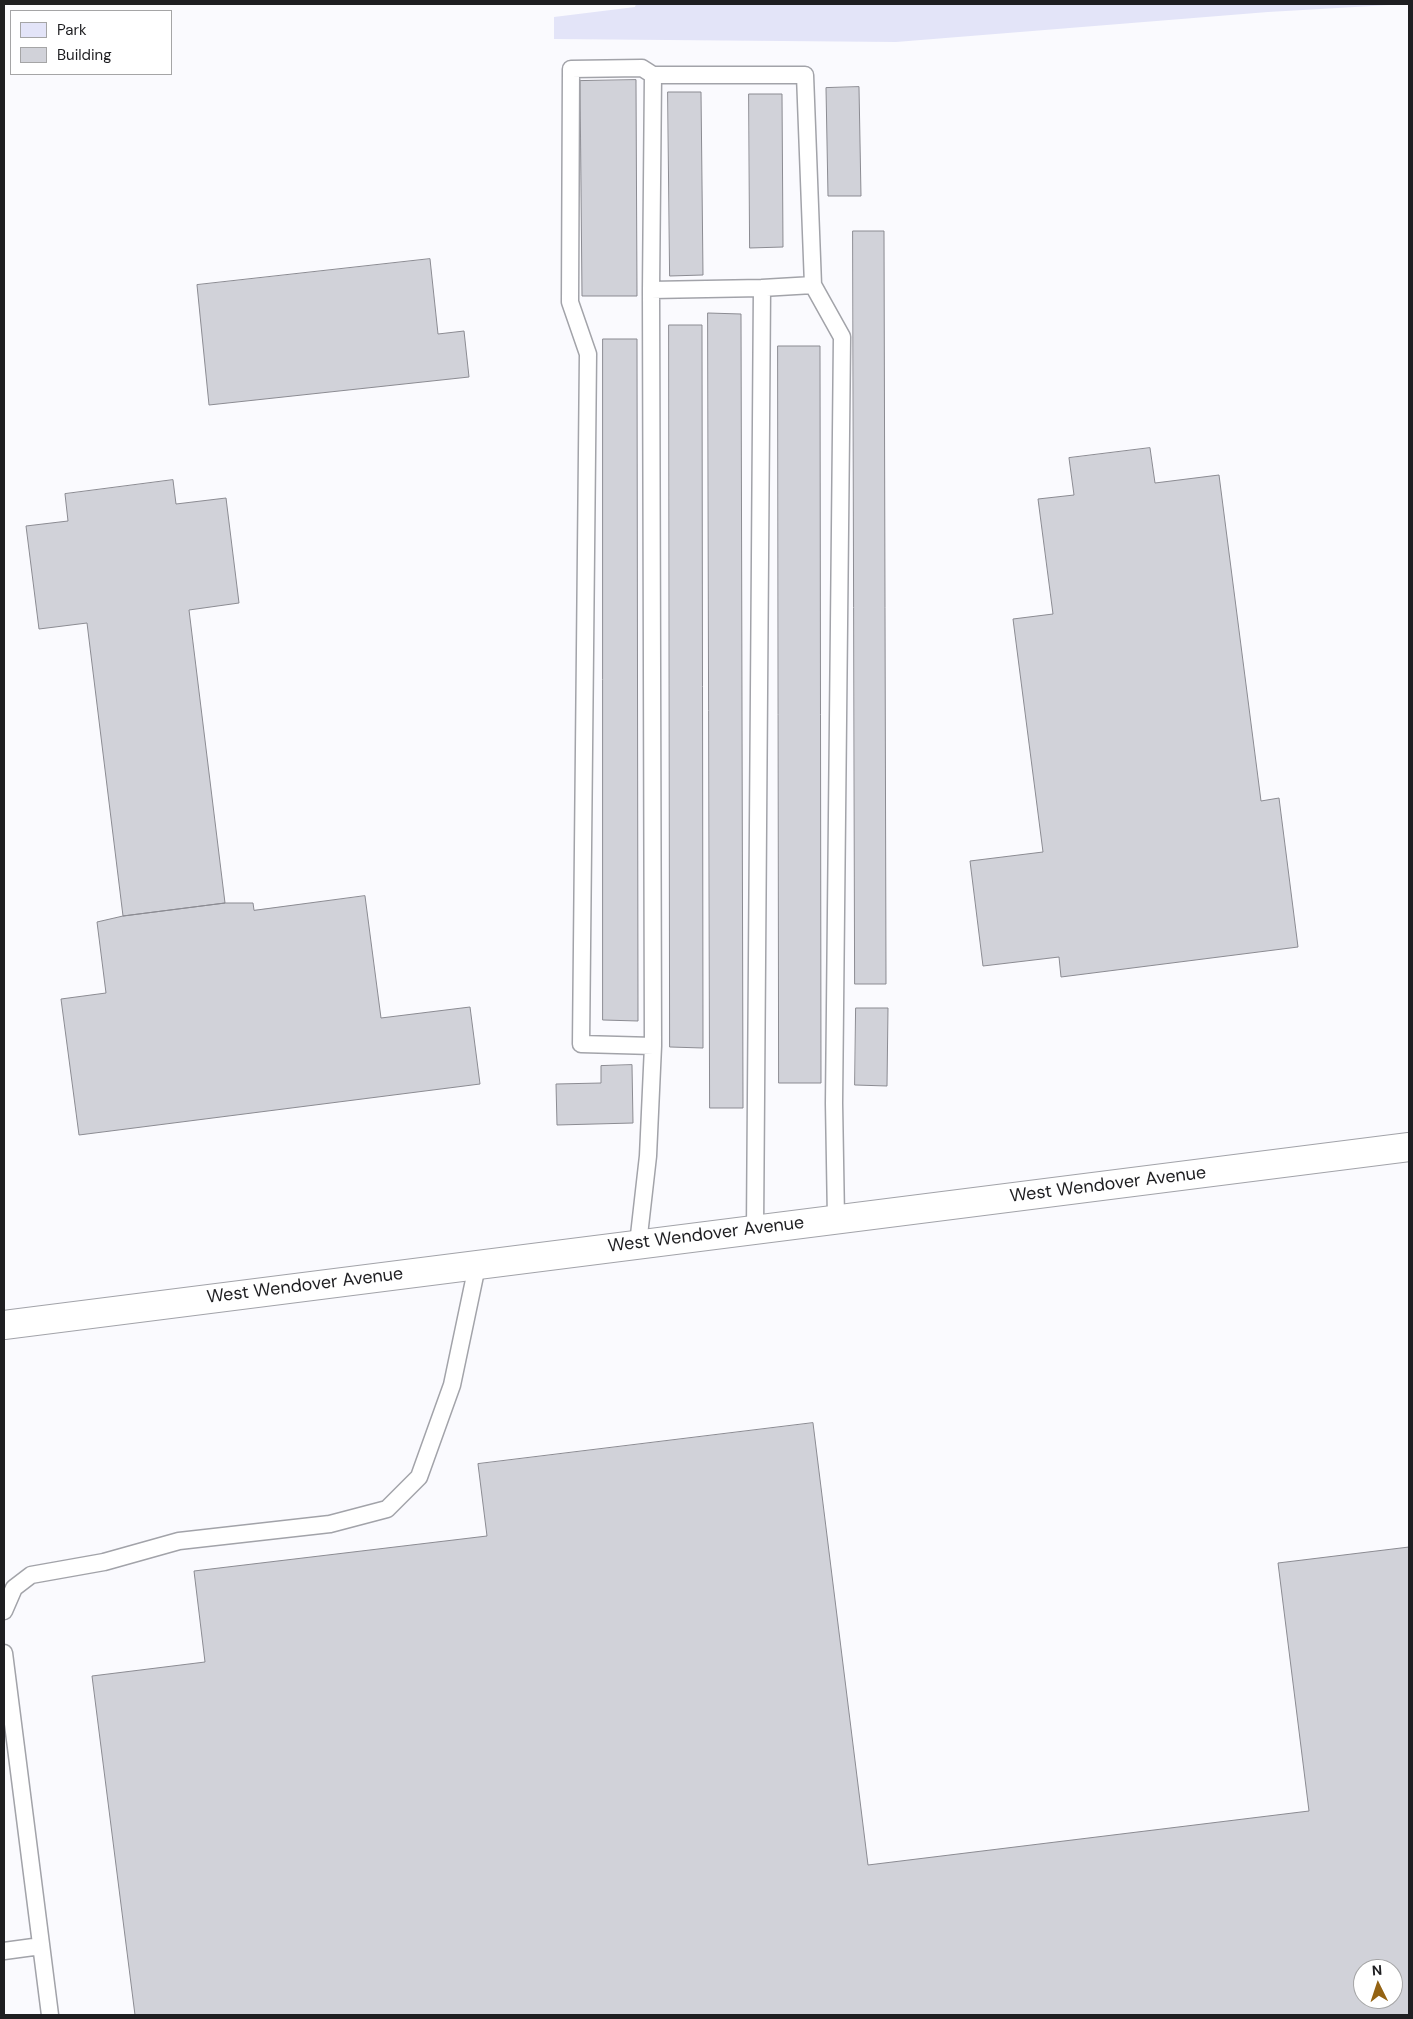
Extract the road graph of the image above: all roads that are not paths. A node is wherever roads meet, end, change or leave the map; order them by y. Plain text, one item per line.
1 (653, 75) junction
2 (813, 285) junction
3 (762, 288) junction
4 (651, 290) junction
5 (653, 1046) junction
6 (1409, 1147) edge
7 (836, 1219) junction
8 (755, 1229) junction
9 (638, 1244) junction
10 (477, 1266) junction
11 (4, 1325) edge
12 (9, 1585) edge
13 (4, 1610) edge
14 (4, 1653) edge
15 (41, 1946) junction
16 (4, 1951) edge
17 (50, 2015) edge

1 - 2 lane
1 - 4 lane
1 - 5 lane
2 - 3 lane
2 - 7 lane
3 - 4 lane
3 - 8 lane
4 - 5 lane
5 - 9 lane
6 - 7 highway, West Wendover Avenue
7 - 8 highway, West Wendover Avenue
8 - 9 highway, West Wendover Avenue
9 - 10 highway, West Wendover Avenue
10 - 11 highway, West Wendover Avenue
10 - 12 lane
12 - 13 lane
14 - 15 lane
15 - 16 lane
15 - 17 lane

